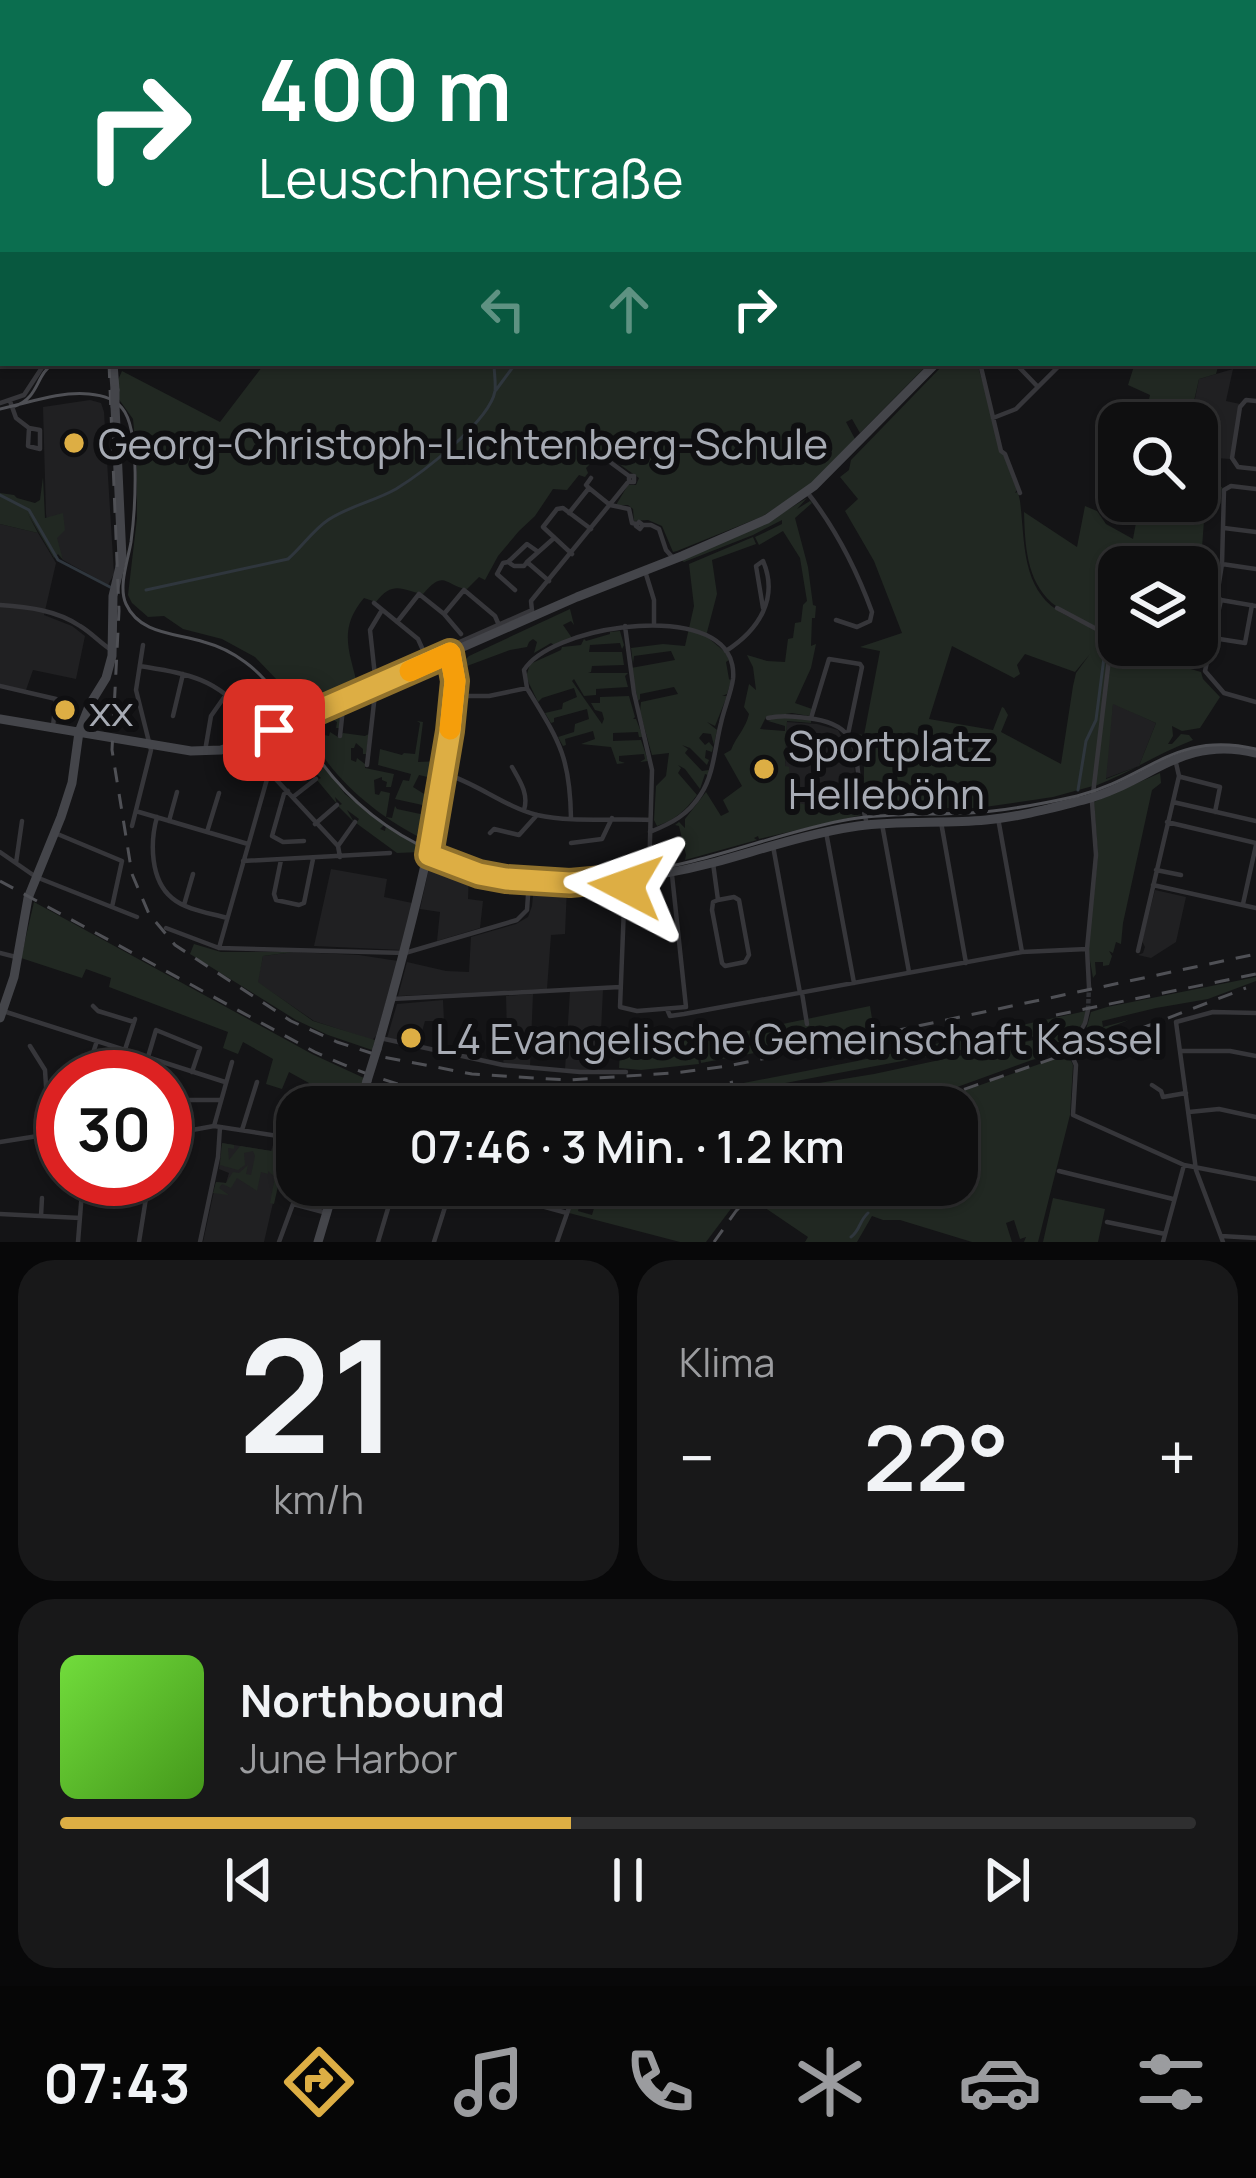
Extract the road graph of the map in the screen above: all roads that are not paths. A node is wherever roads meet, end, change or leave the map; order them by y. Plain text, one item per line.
1 (43, 366) edge
2 (116, 366) edge
3 (933, 366) edge
4 (981, 366) edge
5 (1019, 366) edge
6 (1059, 366) edge
7 (1039, 387) junction
8 (1256, 400) edge
9 (10, 401) junction
10 (0, 403) edge
11 (994, 418) junction
12 (29, 428) dead end
13 (610, 462) dead end
14 (1256, 469) edge
15 (591, 478) dead end
16 (589, 488) junction
17 (1256, 489) edge
18 (807, 492) junction
19 (1020, 494) dead end
20 (610, 505) junction
21 (569, 513) junction
22 (1224, 528) junction
23 (591, 529) junction
24 (1256, 532) edge
25 (553, 539) junction
26 (537, 551) junction
27 (572, 554) junction
28 (674, 559) junction
29 (508, 562) junction
30 (527, 562) junction
31 (1222, 564) junction
32 (1256, 569) edge
33 (644, 571) junction
34 (549, 582) junction
35 (515, 590) dead end
36 (1221, 600) junction
37 (374, 603) dead end
38 (0, 605) edge
39 (1254, 606) edge
40 (763, 608) junction
41 (1058, 608) dead end
42 (382, 610) junction
43 (533, 613) junction
44 (444, 614) junction
45 (1218, 614) edge
46 (836, 620) dead end
47 (397, 622) junction
48 (654, 624) junction
49 (625, 626) junction
50 (500, 628) junction
51 (1218, 639) edge
52 (464, 640) junction
53 (143, 645) dead end
54 (727, 650) junction
55 (111, 651) junction
56 (450, 653) junction
57 (428, 660) junction
58 (140, 666) junction
59 (1208, 666) edge
60 (183, 674) junction
61 (455, 681) junction
62 (376, 682) junction
63 (0, 686) edge
64 (527, 688) junction
65 (226, 694) junction
66 (454, 696) junction
67 (344, 700) junction
68 (1256, 702) edge
69 (247, 715) dead end
70 (173, 716) dead end
71 (768, 718) dead end
72 (811, 718) junction
73 (0, 719) edge
74 (53, 727) junction
75 (274, 730) junction
76 (79, 732) junction
77 (848, 734) junction
78 (340, 736) dead end
79 (150, 745) junction
80 (206, 751) junction
81 (1256, 753) edge
82 (1174, 758) junction
83 (301, 759) dead end
84 (367, 765) dead end
85 (512, 767) dead end
86 (270, 773) junction
87 (443, 773) junction
88 (1179, 776) junction
89 (277, 778) junction
90 (316, 779) dead end
91 (177, 792) dead end
92 (219, 793) dead end
93 (291, 794) junction
94 (1094, 797) junction
95 (1173, 802) junction
96 (337, 805) dead end
97 (524, 810) junction
98 (136, 811) junction
99 (1215, 812) junction
100 (537, 815) junction
101 (157, 818) junction
102 (571, 818) junction
103 (612, 818) junction
104 (998, 818) junction
105 (169, 820) junction
106 (651, 820) junction
107 (22, 821) dead end
108 (1256, 821) edge
109 (355, 822) dead end
110 (941, 822) junction
111 (1167, 823) junction
112 (315, 824) junction
113 (882, 824) junction
114 (867, 825) junction
115 (132, 826) dead end
116 (207, 832) junction
117 (650, 832) junction
118 (826, 832) junction
119 (55, 833) junction
120 (490, 833) dead end
121 (304, 842) dead end
122 (572, 843) dead end
123 (248, 844) junction
124 (1256, 844) edge
125 (338, 846) junction
126 (773, 846) junction
127 (0, 852) edge
128 (390, 853) dead end
129 (340, 857) junction
130 (428, 857) junction
131 (313, 859) junction
132 (281, 860) junction
133 (243, 861) junction
134 (16, 863) junction
135 (712, 863) junction
136 (1156, 870) junction
137 (672, 871) junction
138 (193, 874) dead end
139 (649, 875) junction
140 (1181, 875) dead end
141 (36, 877) junction
142 (625, 878) junction
143 (529, 881) junction
144 (1153, 885) junction
145 (718, 899) junction
146 (184, 905) junction
147 (1242, 905) junction
148 (112, 907) junction
149 (1256, 908) edge
150 (137, 917) dead end
151 (227, 918) junction
152 (166, 928) dead end
153 (1139, 942) dead end
154 (219, 948) junction
155 (1087, 949) junction
156 (0, 952) edge
157 (1022, 952) junction
158 (406, 953) junction
159 (16, 957) junction
160 (966, 964) junction
161 (909, 973) junction
162 (854, 983) junction
163 (620, 987) junction
164 (1089, 987) tunnel mouth
165 (801, 993) junction
166 (392, 999) junction
167 (93, 1006) dead end
168 (687, 1010) junction
169 (1088, 1010) tunnel mouth
170 (1256, 1013) edge
171 (1, 1014) edge
172 (807, 1024) dead end
173 (98, 1041) junction
174 (378, 1044) junction
175 (30, 1046) dead end
176 (95, 1050) edge
177 (125, 1050) joint
178 (150, 1050) edge
179 (1181, 1052) junction
180 (36, 1056) edge
181 (1256, 1056) edge
182 (232, 1062) dead end
183 (192, 1072) joint
184 (626, 1072) dead end
185 (225, 1082) junction
186 (257, 1082) dead end
187 (1152, 1085) dead end
188 (366, 1086) edge
189 (1186, 1093) junction
190 (192, 1100) edge
191 (220, 1100) junction
192 (1189, 1112) junction
193 (1256, 1117) edge
194 (217, 1126) junction
195 (242, 1130) junction
196 (192, 1131) edge
197 (36, 1135) edge
198 (276, 1136) edge
199 (0, 1142) edge
200 (1184, 1165) junction
201 (1196, 1170) junction
202 (1059, 1171) dead end
203 (1256, 1180) edge
204 (1173, 1199) junction
205 (42, 1206) edge
206 (81, 1206) edge
207 (145, 1206) edge
208 (329, 1206) edge
209 (388, 1206) edge
210 (445, 1206) edge
211 (542, 1206) edge
212 (570, 1206) edge
213 (327, 1213) junction
214 (567, 1213) junction
215 (0, 1214) edge
216 (41, 1216) junction
217 (80, 1218) junction
218 (1107, 1222) dead end
219 (1164, 1238) edge
220 (1256, 1238) edge
221 (1222, 1239) edge
222 (78, 1242) edge
223 (140, 1242) edge
224 (200, 1242) edge
225 (279, 1242) edge
226 (318, 1242) edge
227 (378, 1242) edge
228 (434, 1242) edge
229 (557, 1242) edge

1 - 9 street
2 - 55 main road, bridge
3 - 18 main road
4 - 11 street
5 - 7 street
6 - 7 street
7 - 11 street
8 - 14 street
9 - 10 street
9 - 12 street
11 - 19 street
13 - 20 street
15 - 16 street
16 - 20 street
16 - 21 street
17 - 22 street
18 - 28 main road
18 - 46 street
20 - 23 street
20 - 28 street
21 - 23 street
21 - 25 street
22 - 24 street
22 - 31 street
23 - 27 street
25 - 26 street
25 - 27 street
26 - 29 street
26 - 30 street
27 - 34 street
28 - 33 main road
29 - 30 street
29 - 35 street
30 - 34 street
31 - 32 street
31 - 36 street
33 - 43 main road
33 - 48 street
34 - 43 street
36 - 39 street
36 - 45 street
37 - 42 street
38 - 55 street
39 - 51 street
40 - 40 street
40 - 54 street
41 - 94 street
42 - 47 street
42 - 62 street
43 - 50 main road
44 - 47 street
44 - 50 street
44 - 52 street
47 - 57 street
48 - 49 street
48 - 54 street
49 - 64 street
49 - 106 street
50 - 52 main road
52 - 56 main road
52 - 57 street
53 - 58 street
54 - 117 street
55 - 76 main road
56 - 57 main road
56 - 61 main road
57 - 61 main road
57 - 62 main road
58 - 60 street
58 - 79 street
59 - 68 street
60 - 65 street
60 - 70 street
61 - 66 main road
62 - 67 main road
62 - 84 street
63 - 74 street
64 - 66 street
64 - 102 street
65 - 69 street
65 - 80 street
66 - 87 main road
67 - 75 main road
67 - 78 street
71 - 72 street
72 - 77 street
72 - 77 street
73 - 74 main road
74 - 76 main road
75 - 80 main road
75 - 86 street
76 - 79 main road
76 - 119 main road
77 - 114 street
79 - 80 main road
79 - 98 street
81 - 82 main road
82 - 88 street
82 - 94 main road
83 - 89 street
85 - 97 street
86 - 89 street
86 - 123 street
87 - 97 street
87 - 130 main road
88 - 95 street
88 - 99 street
89 - 93 street
90 - 93 street
91 - 105 street
92 - 116 street
93 - 112 street
93 - 121 street
94 - 104 main road
94 - 155 street
95 - 99 street
95 - 111 street
96 - 112 street
97 - 100 street
98 - 101 street
98 - 115 street
99 - 108 street
100 - 102 street
100 - 120 street
101 - 105 street
101 - 146 street
102 - 103 street
103 - 106 street
103 - 122 street
104 - 110 main road
104 - 157 street
105 - 116 street
106 - 117 street
107 - 134 street
109 - 125 street
110 - 113 main road
110 - 160 street
111 - 124 street
111 - 136 street
112 - 125 street
113 - 114 main road
113 - 161 street
114 - 118 main road
116 - 123 street
117 - 139 street
118 - 126 main road
118 - 162 street
119 - 141 main road
119 - 148 street
123 - 133 street
124 - 147 street
125 - 129 street
126 - 135 main road
126 - 165 street
127 - 134 street
128 - 129 street
129 - 131 street
130 - 143 main road
130 - 158 main road
131 - 132 street
131 - 132 street
132 - 133 street
133 - 151 street
134 - 141 street
135 - 137 main road
135 - 145 street
136 - 140 street
136 - 144 street
137 - 139 main road
137 - 168 street
138 - 146 street
139 - 142 main road
141 - 148 street
141 - 159 main road
142 - 143 main road
142 - 163 street
143 - 158 street
144 - 147 street
144 - 153 street
145 - 145 street
146 - 151 street
147 - 149 street
148 - 150 street
151 - 154 street
152 - 154 street
154 - 158 street
155 - 157 street
155 - 164 street
156 - 159 street
157 - 160 street
158 - 166 main road
159 - 171 main road
160 - 161 street
161 - 162 street
162 - 165 street
163 - 166 street
163 - 168 street
165 - 168 street
165 - 172 street
166 - 174 main road
167 - 177 street
169 - 200 street
170 - 179 street
171 - 173 street
173 - 176 street
173 - 177 street
174 - 184 street
174 - 188 main road, bridge
175 - 180 street
178 - 183 street
179 - 181 street
179 - 189 street
182 - 185 street
183 - 185 street
185 - 191 street
186 - 195 street
187 - 189 street
189 - 192 street
190 - 191 street
191 - 194 street
192 - 193 street
192 - 201 street
194 - 195 street
194 - 196 street
194 - 224 street
195 - 198 street
197 - 199 street
200 - 201 street
200 - 204 street
201 - 203 street
201 - 221 street
202 - 204 street
204 - 219 street
205 - 216 street
206 - 217 street
207 - 223 street
208 - 213 main road
209 - 227 street
210 - 228 street
211 - 214 street
212 - 214 street
213 - 225 street
213 - 226 main road
214 - 229 street
215 - 216 street
216 - 217 street
217 - 222 street
218 - 219 street
220 - 221 street

